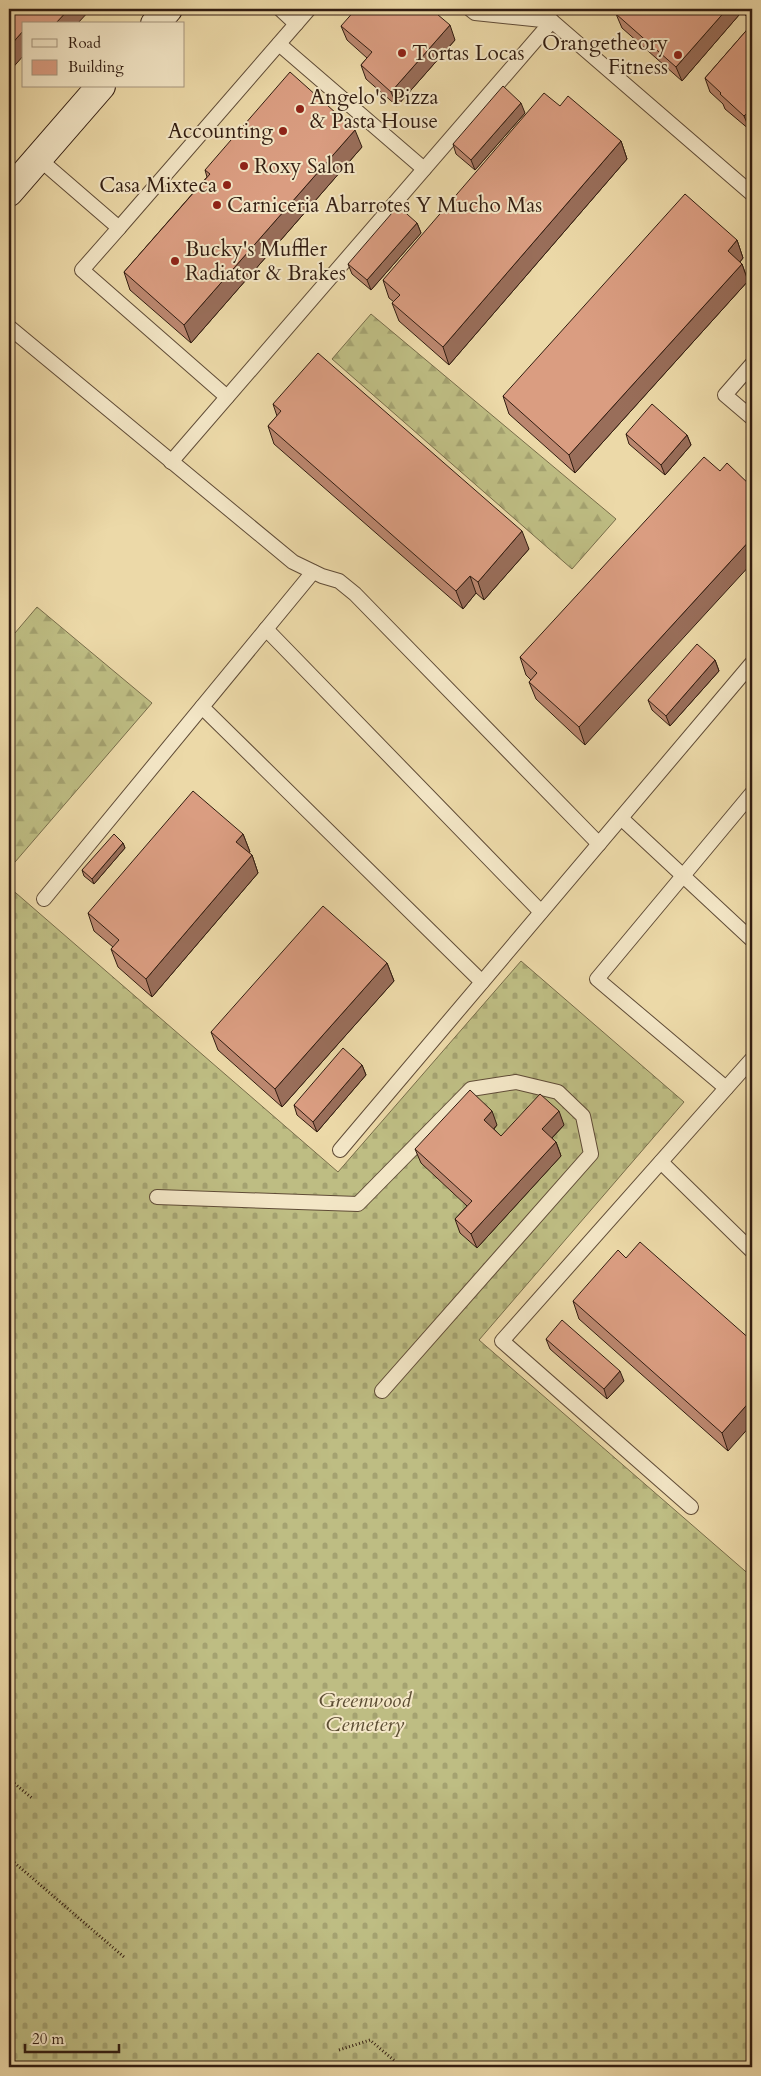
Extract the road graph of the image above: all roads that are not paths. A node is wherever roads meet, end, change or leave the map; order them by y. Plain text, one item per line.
1 (168, 9) edge
2 (280, 9) edge
3 (310, 9) edge
4 (470, 9) edge
5 (538, 9) edge
6 (552, 21) junction
7 (157, 22) edge
8 (296, 24) junction
9 (279, 44) junction
10 (98, 88) edge
11 (38, 158) junction
12 (424, 169) junction
13 (9, 192) edge
14 (752, 194) edge
15 (119, 228) junction
16 (9, 327) edge
17 (752, 364) edge
18 (227, 396) junction
19 (752, 418) edge
20 (171, 462) junction
21 (313, 572) junction
22 (266, 629) junction
23 (752, 663) edge
24 (202, 707) junction
25 (752, 793) edge
26 (621, 818) junction
27 (599, 844) junction
28 (684, 877) junction
29 (44, 899) dead end
30 (541, 912) junction
31 (752, 940) edge
32 (482, 982) junction
33 (752, 1059) edge
34 (726, 1088) junction
35 (340, 1150) dead end
36 (661, 1162) junction
37 (157, 1197) dead end
38 (752, 1251) edge
39 (382, 1392) dead end
40 (691, 1507) dead end

1 - 7 main road
2 - 8 lane
3 - 8 lane
4 - 6 lane
5 - 6 lane
6 - 12 lane
6 - 14 lane
8 - 9 lane
9 - 12 lane
9 - 15 lane
10 - 11 main road
11 - 13 main road
11 - 15 lane
12 - 18 lane
15 - 18 lane
16 - 20 lane
17 - 19 lane
18 - 20 lane
20 - 21 lane
21 - 22 lane
21 - 27 lane
22 - 24 lane
22 - 30 lane
23 - 26 lane
24 - 29 lane
24 - 32 lane
25 - 28 lane
26 - 27 lane
26 - 28 lane
27 - 30 lane
28 - 31 lane
28 - 34 lane
30 - 32 lane
32 - 35 lane
33 - 34 lane
34 - 36 lane
36 - 38 lane
36 - 40 lane
37 - 39 lane

